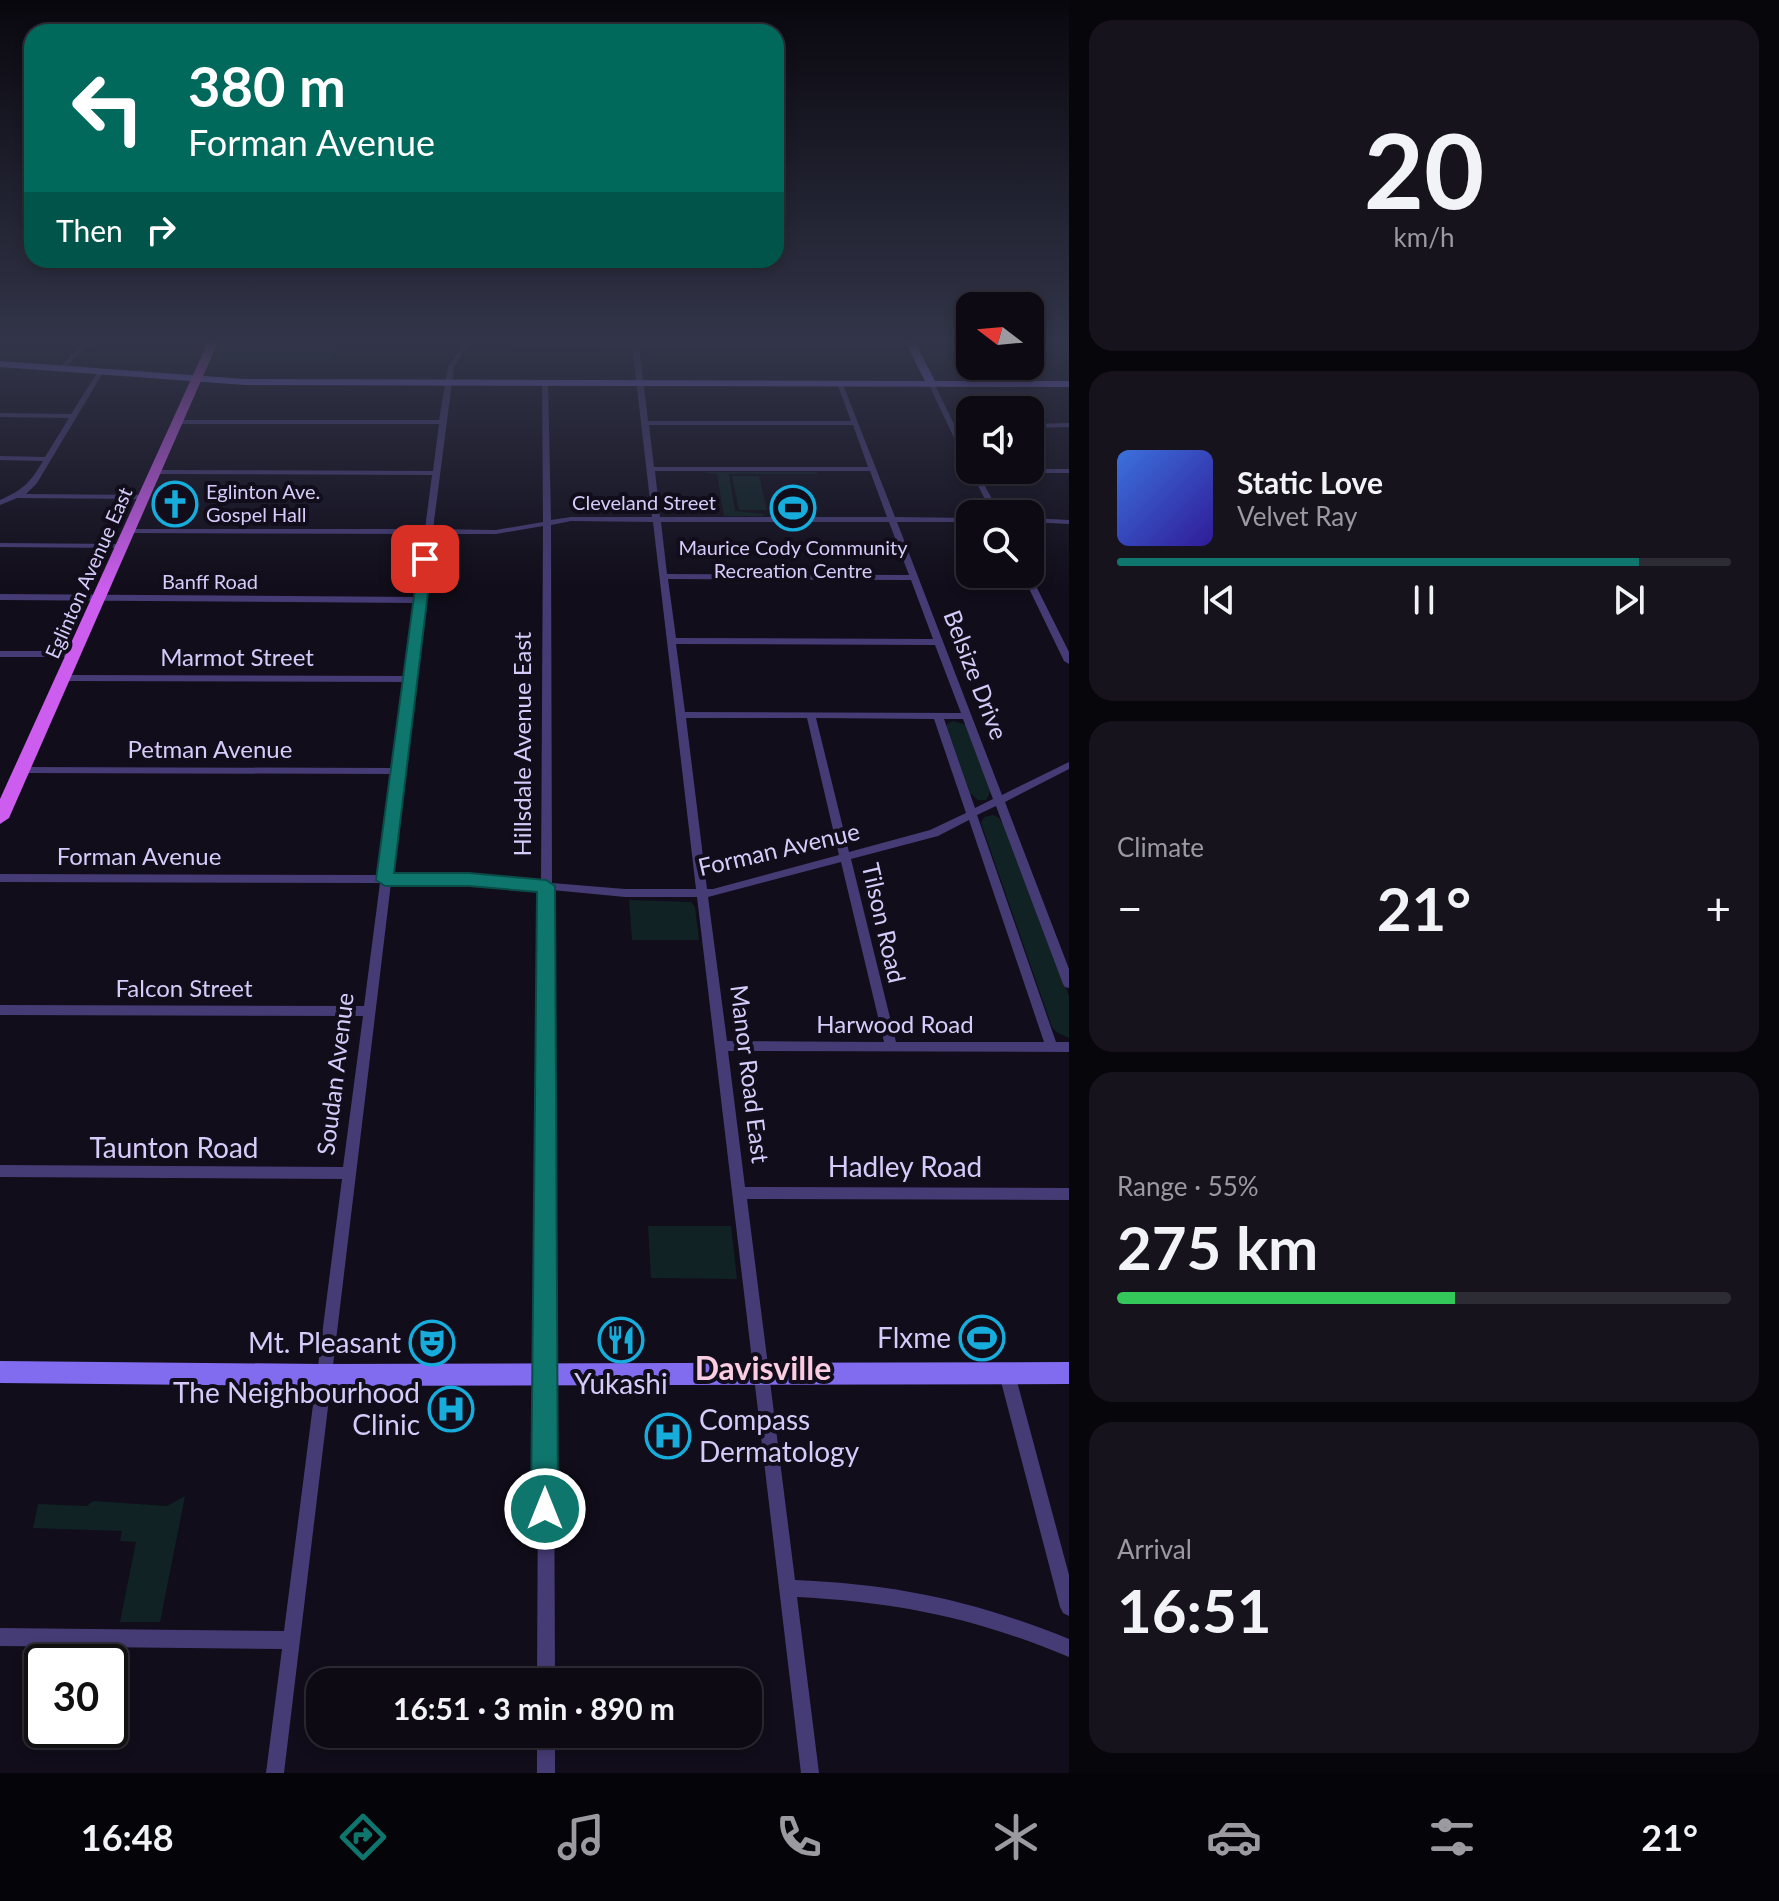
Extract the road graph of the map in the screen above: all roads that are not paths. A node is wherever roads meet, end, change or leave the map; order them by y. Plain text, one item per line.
1 (66, 425) edge
2 (177, 425) edge
3 (442, 425) edge
4 (546, 425) edge
5 (645, 425) edge
6 (856, 425) edge
7 (1069, 425) edge
8 (952, 426) joint
9 (956, 426) edge
10 (1044, 426) edge
11 (956, 434) edge
12 (0, 458) edge
13 (46, 459) junction
14 (650, 469) junction
15 (872, 469) junction
16 (1044, 470) edge
17 (1069, 471) edge
18 (155, 472) junction
19 (436, 473) junction
20 (17, 496) junction
21 (144, 497) junction
22 (0, 503) edge
23 (657, 519) junction
24 (892, 520) junction
25 (956, 520) edge
26 (1044, 521) edge
27 (547, 522) junction
28 (1069, 522) edge
29 (128, 531) junction
30 (428, 533) junction
31 (0, 545) edge
32 (121, 546) junction
33 (665, 576) junction
34 (914, 578) junction
35 (1033, 588) edge
36 (0, 597) edge
37 (100, 598) junction
38 (420, 600) junction
39 (1055, 633) junction
40 (1069, 633) edge
41 (673, 641) junction
42 (938, 642) junction
43 (0, 654) edge
44 (76, 654) junction
45 (1069, 661) edge
46 (65, 678) junction
47 (410, 679) junction
48 (682, 715) junction
49 (811, 716) junction
50 (938, 716) junction
51 (967, 716) junction
52 (1069, 765) edge
53 (22, 770) junction
54 (398, 771) junction
55 (1000, 800) junction
56 (972, 815) junction
57 (0, 818) edge
58 (846, 859) junction
59 (0, 878) edge
60 (385, 880) junction
61 (546, 886) junction
62 (702, 894) junction
63 (1069, 984) edge
64 (0, 1010) edge
65 (368, 1011) junction
66 (722, 1046) junction
67 (891, 1047) junction
68 (1052, 1047) junction
69 (1069, 1047) edge
70 (0, 1171) edge
71 (348, 1173) junction
72 (741, 1193) junction
73 (1069, 1194) edge
74 (0, 1372) edge
75 (760, 1373) junction
76 (1069, 1373) edge
77 (1007, 1374) junction
78 (322, 1375) junction
79 (545, 1375) junction
80 (787, 1588) junction
81 (1069, 1607) edge
82 (0, 1637) edge
83 (291, 1640) junction
84 (1069, 1648) edge
85 (546, 1668) edge
86 (546, 1748) edge
87 (275, 1773) edge
88 (546, 1773) edge
89 (810, 1773) edge

1 - 13 street
2 - 18 main road, Eglinton Avenue East
3 - 19 street, Soudan Avenue
4 - 27 street, Hillsdale Avenue East
5 - 14 street, Manor Road East
6 - 15 street, Belsize Drive
7 - 10 street
8 - 9 street
8 - 11 street
12 - 13 street
13 - 20 street
14 - 15 street
14 - 23 street, Manor Road East
15 - 24 street, Belsize Drive
16 - 17 street
18 - 19 street
18 - 21 main road, Eglinton Avenue East
19 - 30 street, Soudan Avenue
20 - 21 street
20 - 22 street
21 - 29 main road, Eglinton Avenue East
23 - 24 street, Cleveland Street
23 - 27 street, Cleveland Street
23 - 33 street, Manor Road East
24 - 25 street, Cleveland Street
24 - 34 street, Belsize Drive
26 - 28 street
27 - 30 street, Cleveland Street
27 - 61 street, Hillsdale Avenue East
29 - 30 street, Cleveland Street
29 - 32 main road, Eglinton Avenue East
30 - 38 street, Soudan Avenue
31 - 32 street
32 - 37 main road, Eglinton Avenue East
33 - 34 street
33 - 41 street, Manor Road East
34 - 42 street, Belsize Drive
35 - 39 street
36 - 37 street, Banff Road
37 - 38 street, Banff Road
37 - 44 main road, Eglinton Avenue East
38 - 47 street, Soudan Avenue
39 - 40 street
39 - 45 street
41 - 42 street
41 - 48 street, Manor Road East
42 - 51 street, Belsize Drive
43 - 44 street
44 - 46 main road, Eglinton Avenue East
46 - 47 street, Marmot Street
46 - 53 main road, Eglinton Avenue East
47 - 54 street, Soudan Avenue
48 - 49 street
48 - 62 street, Manor Road East
49 - 50 street
49 - 58 street, Tilson Road
50 - 51 street
50 - 56 street, Belsize Drive
51 - 55 street, Belsize Drive
52 - 55 street, Forman Avenue
53 - 54 street, Petman Avenue
53 - 57 main road, Eglinton Avenue East
54 - 60 street, Soudan Avenue
55 - 56 street, Forman Avenue
55 - 63 street, Belsize Drive
56 - 58 street, Forman Avenue
56 - 68 street, Belsize Drive
58 - 62 street, Forman Avenue
58 - 67 street, Tilson Road
59 - 60 street, Forman Avenue
60 - 61 street, Forman Avenue
60 - 65 street, Soudan Avenue
61 - 62 street, Forman Avenue
61 - 79 street, Hillsdale Avenue East
62 - 66 street, Manor Road East
64 - 65 street, Falcon Street
65 - 71 street, Soudan Avenue
66 - 67 street, Harwood Road
66 - 72 street, Manor Road East
67 - 68 street, Harwood Road
68 - 69 street, Harwood Road
70 - 71 street, Taunton Road
71 - 78 street, Soudan Avenue
72 - 73 street, Hadley Road
72 - 75 street, Manor Road East
74 - 78 main road
75 - 77 main road
75 - 79 main road
75 - 80 street, Manor Road East
76 - 77 main road
77 - 81 street
78 - 79 main road
78 - 83 street, Soudan Avenue
79 - 85 street, Hillsdale Avenue East
80 - 84 street
80 - 89 street, Manor Road East
82 - 83 street
83 - 87 street, Soudan Avenue
86 - 88 street

